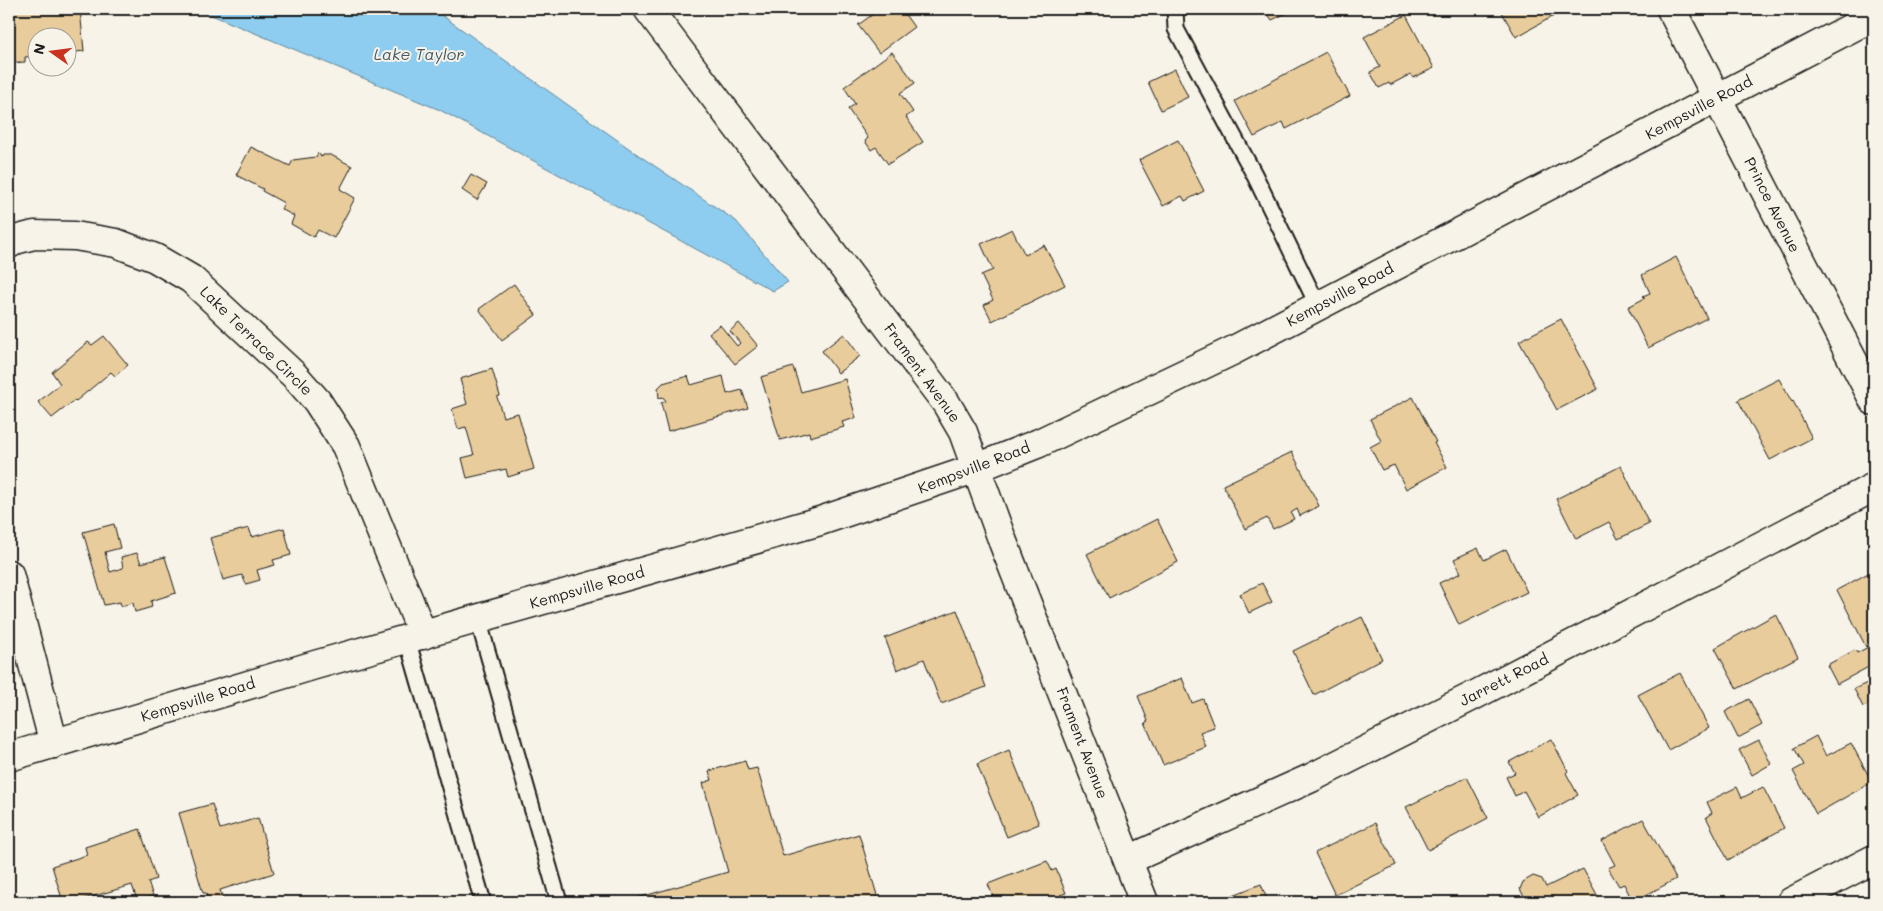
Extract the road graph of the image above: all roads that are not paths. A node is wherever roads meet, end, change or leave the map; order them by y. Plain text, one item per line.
1 (648, 9) edge
2 (1175, 9) edge
3 (1671, 9) edge
4 (1874, 16) edge
5 (1718, 98) junction
6 (9, 244) edge
7 (1318, 306) junction
8 (1874, 401) edge
9 (977, 468) junction
10 (1874, 487) edge
11 (9, 574) edge
12 (478, 619) junction
13 (415, 637) junction
14 (54, 744) junction
15 (9, 757) edge
16 (1874, 859) edge
17 (1128, 860) junction
18 (483, 902) edge
19 (558, 902) edge
20 (1144, 902) edge
21 (1791, 902) edge

1 - 9 street, Frament Avenue
2 - 7 lane
3 - 5 street, Prince Avenue
4 - 5 street, Kempsville Road
5 - 7 street, Kempsville Road
5 - 8 street, Prince Avenue
6 - 13 street, Lake Terrace Circle
7 - 9 street, Kempsville Road
9 - 12 street, Kempsville Road
9 - 17 street, Frament Avenue
10 - 17 street, Jarrett Road
11 - 14 street
12 - 13 street, Kempsville Road
12 - 19 lane
13 - 14 street, Kempsville Road
13 - 18 lane
14 - 15 street, Kempsville Road
16 - 21 street
17 - 20 street, Frament Avenue

